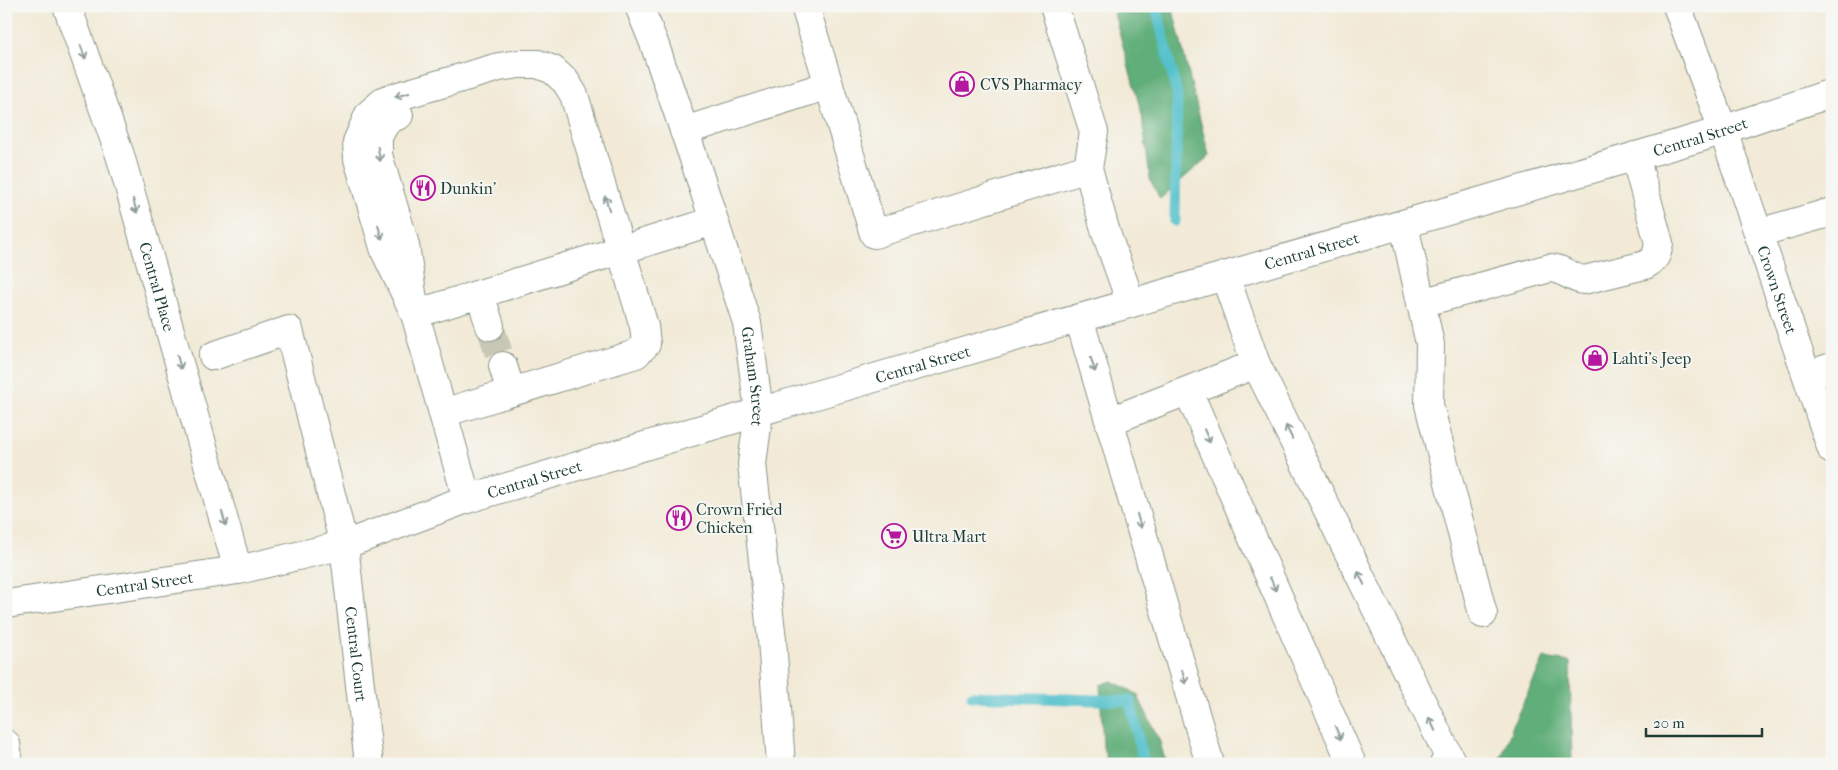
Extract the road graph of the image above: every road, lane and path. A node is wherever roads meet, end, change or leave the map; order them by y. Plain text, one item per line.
1 (67, 6) edge
2 (640, 6) edge
3 (805, 6) edge
4 (1054, 6) edge
5 (1677, 6) edge
6 (829, 85) junction
7 (1832, 93) edge
8 (1723, 130) junction
9 (684, 131) junction
10 (1635, 156) junction
11 (1088, 168) junction
12 (1832, 212) edge
13 (714, 221) junction
14 (1404, 225) junction
15 (1758, 233) junction
16 (621, 250) junction
17 (1225, 276) junction
18 (480, 294) junction
19 (1131, 303) junction
20 (1421, 303) junction
21 (415, 314) junction
22 (1079, 318) junction
23 (490, 326) tunnel mouth
24 (213, 356) dead end
25 (1256, 364) junction
26 (502, 366) tunnel mouth
27 (1820, 371) edge
28 (1188, 391) junction
29 (510, 392) junction
30 (759, 411) junction
31 (443, 413) junction
32 (1110, 421) junction
33 (1832, 450) edge
34 (467, 499) junction
35 (344, 545) junction
36 (238, 570) junction
37 (6, 604) edge
38 (1482, 614) dead end
39 (6, 744) edge
40 (9, 764) edge
41 (369, 764) edge
42 (781, 764) edge
43 (1210, 764) edge
44 (1352, 764) edge
45 (1444, 764) edge

1 -> 36 street, Central Place
2 - 9 street, Graham Street
3 - 6 street
4 - 11 street
5 - 8 street, Crown Street
6 - 9 street
6 - 11 street
7 - 8 street, Central Street
8 - 10 street, Central Street
8 - 15 street, Crown Street
9 - 13 street, Graham Street
10 - 14 street, Central Street
10 - 20 street
11 - 19 street
12 - 15 street
13 - 16 street
13 - 30 street, Graham Street
14 - 17 street, Central Street
14 - 20 street
15 - 27 street, Crown Street
16 - 18 street
16 -> 21 street
16 - 29 street
17 - 19 street, Central Street
17 - 25 street
18 - 21 street
18 - 23 street
19 - 22 street, Central Street
20 - 38 street
21 - 31 street
22 - 30 street, Central Street
22 -> 32 street
24 - 35 street, Central Court
25 - 28 street
45 -> 25 street
26 - 29 street
27 - 33 street, Crown Street
28 - 32 street
28 -> 44 street
29 - 31 street
30 - 34 street, Central Street
30 - 42 street, Graham Street
31 - 34 street
32 -> 43 street
34 - 35 street, Central Street
35 - 36 street, Central Street
35 - 41 street, Central Court
36 - 37 street, Central Street
39 - 40 street

